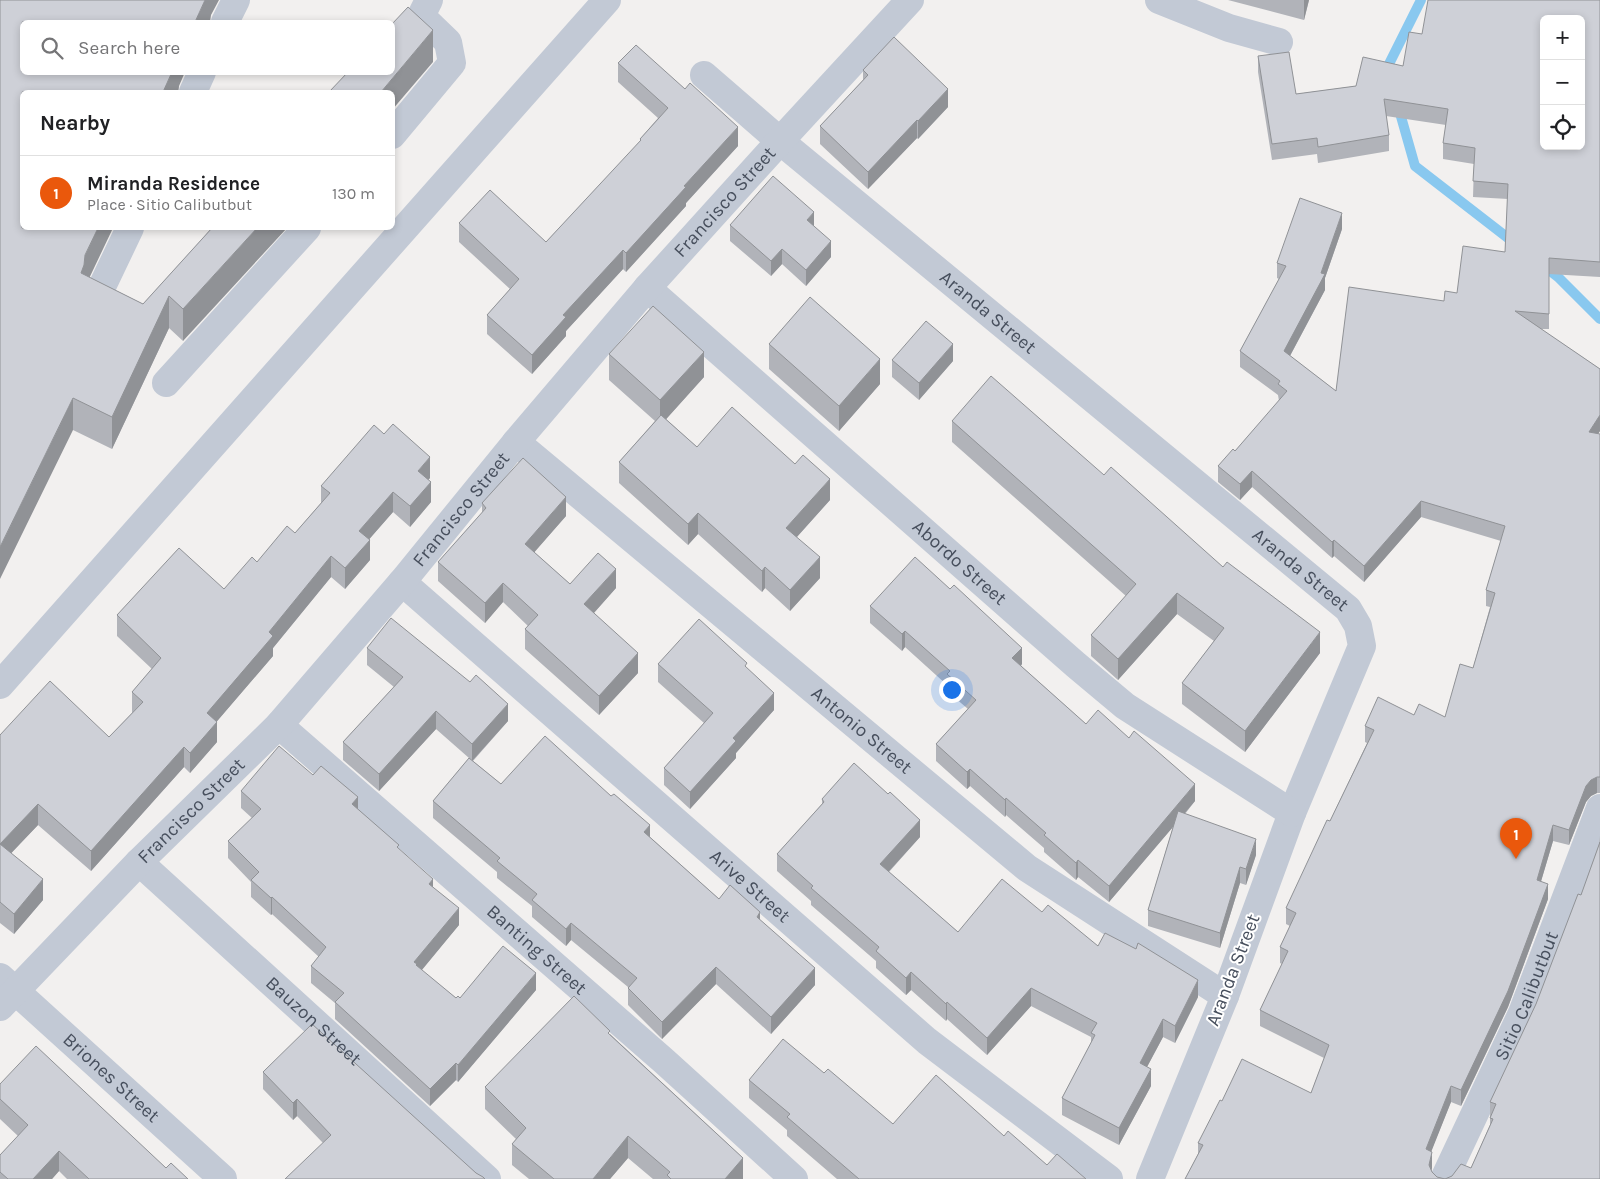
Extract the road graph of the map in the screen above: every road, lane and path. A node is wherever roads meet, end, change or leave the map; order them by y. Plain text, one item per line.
1 (236, 0) edge
2 (429, 0) edge
3 (607, 0) edge
4 (910, 0) edge
5 (1159, 0) edge
6 (226, 20) edge
7 (1278, 42) dead end
8 (201, 75) edge
9 (704, 75) dead end
10 (194, 90) edge
11 (395, 130) edge
12 (780, 141) junction
13 (129, 230) edge
14 (306, 230) edge
15 (647, 288) junction
16 (99, 293) edge
17 (166, 383) dead end
18 (516, 442) junction
19 (402, 582) junction
20 (0, 685) edge
21 (279, 725) junction
22 (1600, 808) edge
23 (1292, 813) junction
24 (139, 862) junction
25 (5, 991) edge
26 (1225, 996) junction
27 (223, 1179) edge
28 (487, 1179) edge
29 (794, 1179) edge
30 (1109, 1179) edge
31 (1150, 1179) edge
32 (1444, 1179) edge

1 - 6 street
2 - 11 street
3 - 20 street
4 - 12 street, Francisco Street
5 - 7 street
8 - 10 street
9 - 12 street, Aranda Street
12 - 15 street, Francisco Street
12 - 23 street, Aranda Street
13 - 16 street
14 - 17 street
15 - 18 street, Francisco Street
15 - 23 street, Abordo Street
18 - 19 street, Francisco Street
18 - 26 street, Antonio Street
19 - 21 street, Francisco Street
19 - 30 street, Arive Street
21 - 24 street, Francisco Street
21 - 29 street, Banting Street
22 - 32 street, Sitio Calibutbut
23 - 26 street, Aranda Street
24 - 25 street, Francisco Street
24 - 28 street, Bauzon Street
25 - 27 street, Briones Street
26 - 31 street, Aranda Street

